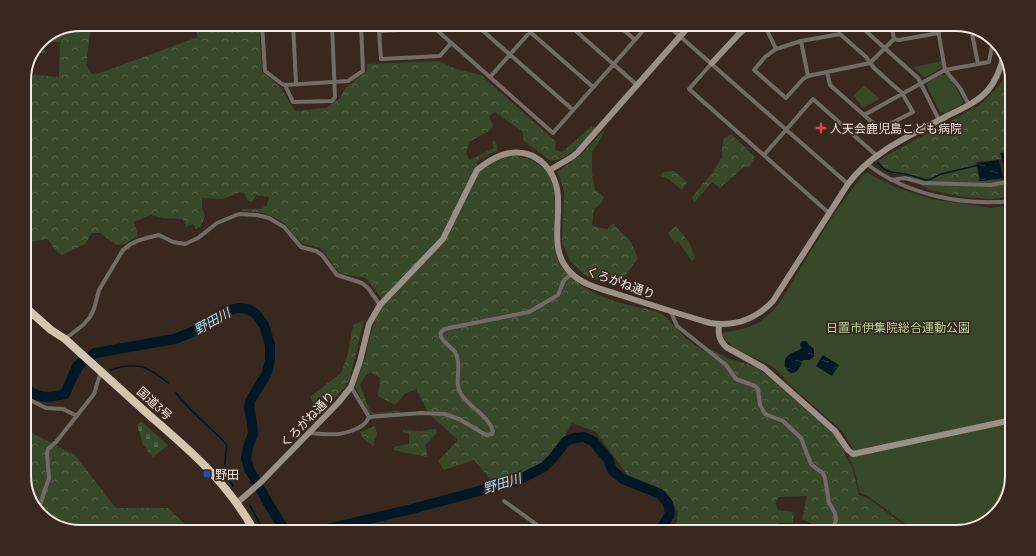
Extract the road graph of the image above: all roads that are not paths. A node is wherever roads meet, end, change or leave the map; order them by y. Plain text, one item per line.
1 (262, 31) edge
2 (293, 31) edge
3 (332, 31) edge
4 (361, 31) edge
5 (379, 31) edge
6 (438, 31) edge
7 (483, 31) edge
8 (576, 31) edge
9 (625, 31) edge
10 (643, 31) edge
11 (674, 31) edge
12 (685, 31) edge
13 (742, 31) edge
14 (767, 31) edge
15 (866, 31) edge
16 (892, 31) edge
17 (530, 32) joint
18 (939, 33) joint
19 (972, 34) edge
20 (680, 36) junction
21 (894, 39) junction
22 (635, 40) junction
23 (801, 41) junction
24 (451, 43) junction
25 (992, 47) edge
26 (885, 48) junction
27 (776, 49) junction
28 (510, 55) junction
29 (1001, 62) edge
30 (712, 63) junction
31 (870, 63) junction
32 (614, 64) junction
33 (978, 64) junction
34 (945, 70) junction
35 (827, 72) junction
36 (808, 76) junction
37 (490, 77) junction
38 (335, 82) junction
39 (922, 83) junction
40 (285, 84) junction
41 (296, 84) junction
42 (637, 85) junction
43 (593, 87) junction
44 (902, 93) junction
45 (969, 105) junction
46 (573, 110) junction
47 (864, 115) junction
48 (940, 120) junction
49 (786, 130) junction
50 (764, 155) junction
51 (876, 155) junction
52 (867, 164) junction
53 (550, 170) junction
54 (891, 180) junction
55 (1005, 182) edge
56 (848, 184) junction
57 (1005, 202) edge
58 (829, 213) junction
59 (572, 274) junction
60 (380, 305) junction
61 (31, 312) edge
62 (671, 312) junction
63 (718, 325) junction
64 (65, 339) junction
65 (101, 371) junction
66 (351, 387) junction
67 (31, 400) edge
68 (77, 416) junction
69 (369, 417) junction
70 (1005, 421) edge
71 (309, 433) junction
72 (504, 501) dead end
73 (237, 503) junction
74 (40, 504) edge
75 (251, 525) edge
76 (537, 525) edge
77 (834, 525) edge

1 - 40 street
2 - 41 street
3 - 38 street
4 - 38 street
5 - 24 street
6 - 24 street
7 - 28 street
8 - 32 street
9 - 22 street
10 - 22 street
11 - 20 street
12 - 20 street
13 - 30 street
14 - 27 street
15 - 26 street
16 - 21 street
17 - 28 street
17 - 43 street
18 - 21 street
18 - 34 street
19 - 33 street
20 - 30 street
20 - 42 street
21 - 26 street
22 - 32 street
23 - 27 street
23 - 31 street
23 - 36 street
24 - 37 street
25 - 33 street
26 - 31 street
26 - 39 street
27 - 36 street
28 - 37 street
28 - 46 street
29 - 45 street, くろがね通り
30 - 49 street
30 - 50 street
31 - 35 street
31 - 44 street
32 - 42 street
32 - 43 street
33 - 34 street
34 - 39 street
34 - 45 street
35 - 36 street
35 - 47 street
37 - 46 street
38 - 40 street
38 - 41 street
39 - 44 street
39 - 48 street
40 - 41 street
42 - 53 street
43 - 46 street
44 - 47 street
44 - 47 street
45 - 48 street, くろがね通り
48 - 51 street, くろがね通り
49 - 50 street
49 - 51 street
49 - 56 street
50 - 58 street
51 - 52 street, くろがね通り
52 - 54 street
52 - 56 street, くろがね通り
53 - 59 street, くろがね通り
53 - 60 street, くろがね通り
54 - 55 street
54 - 57 street
56 - 58 street, くろがね通り
58 - 63 street, くろがね通り
59 - 62 street, くろがね通り
59 - 69 street
60 - 64 street
60 - 66 street, くろがね通り
61 - 64 highway, 国道3号
62 - 63 street, くろがね通り
62 - 77 street
63 - 70 street
64 - 65 highway, 国道3号
65 - 68 street
65 - 73 highway, 国道3号
66 - 69 street
66 - 71 street, くろがね通り
67 - 68 street
68 - 74 street
69 - 71 street
71 - 73 street, くろがね通り
72 - 76 street
73 - 75 highway, 国道3号

